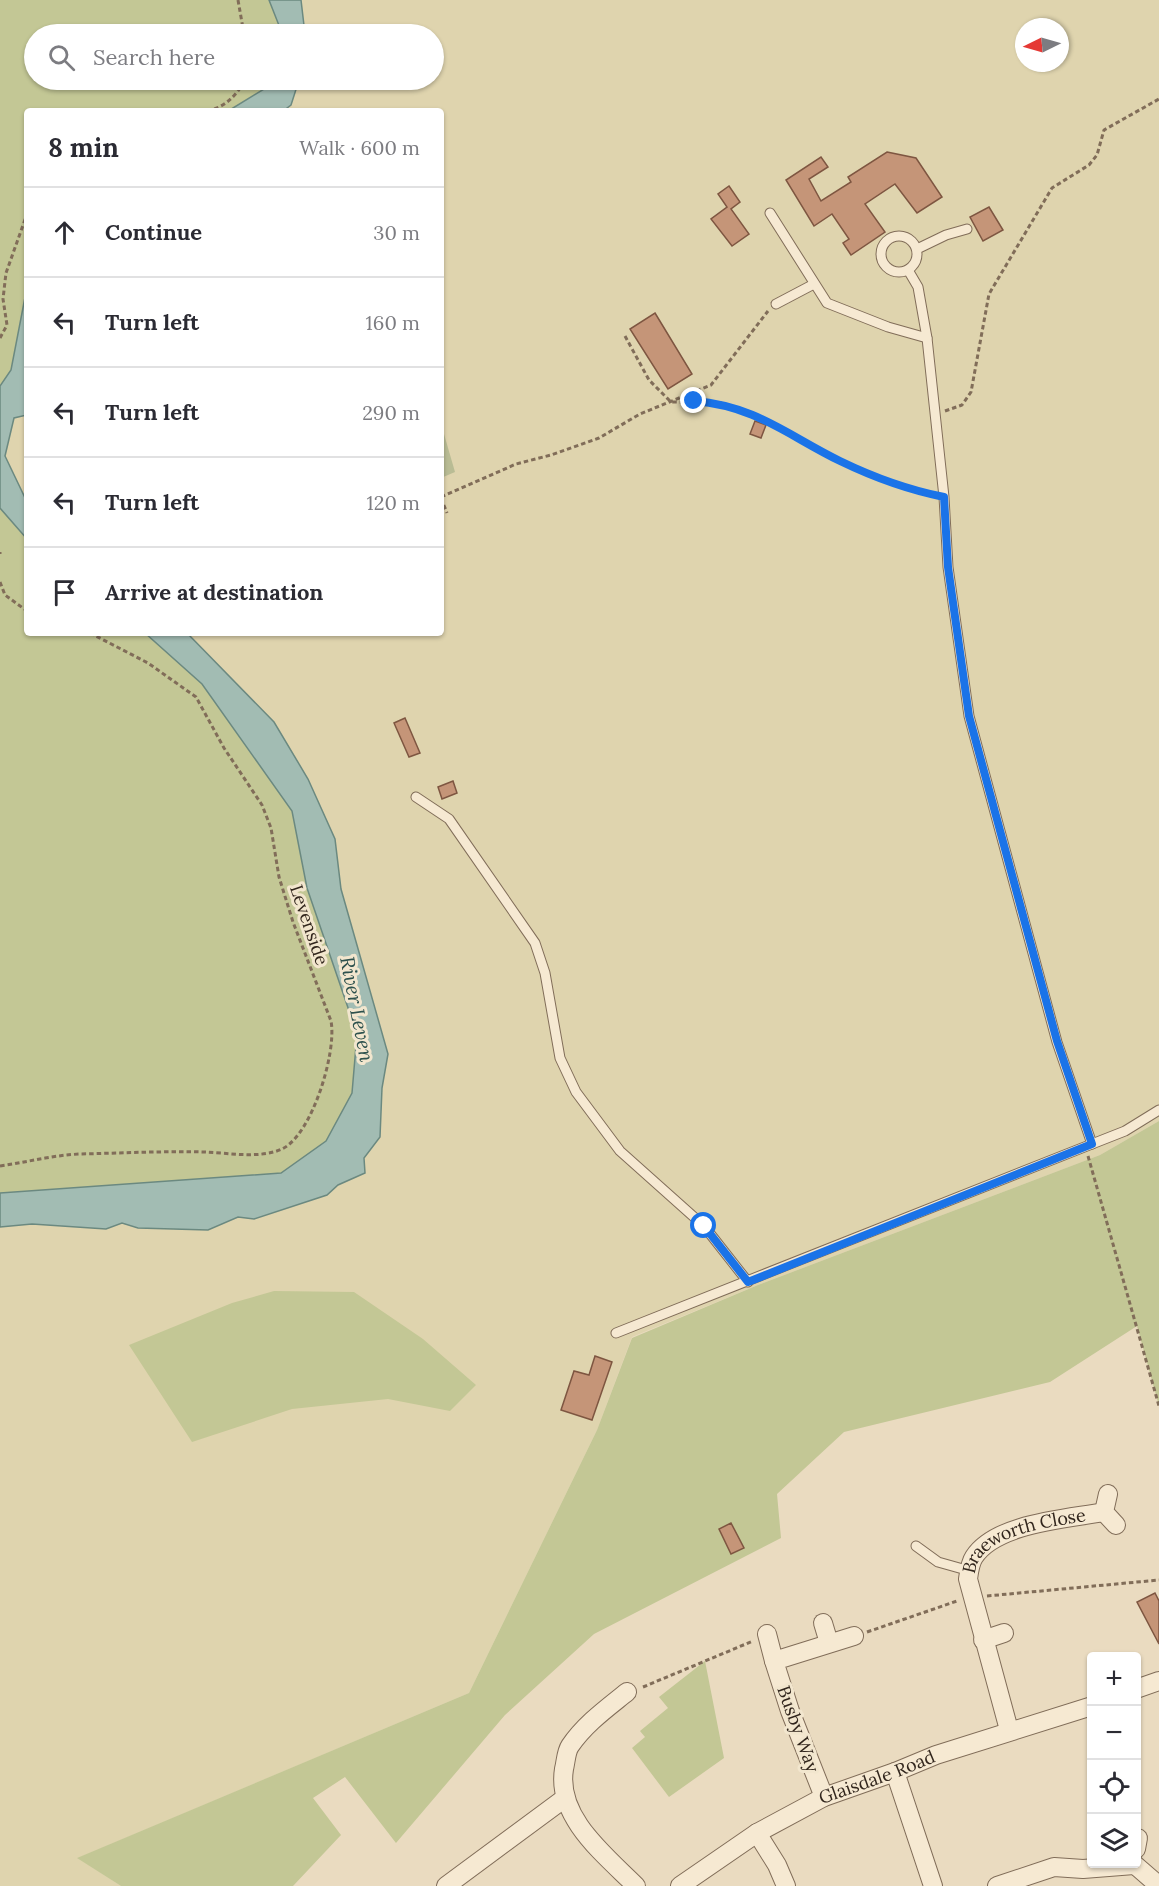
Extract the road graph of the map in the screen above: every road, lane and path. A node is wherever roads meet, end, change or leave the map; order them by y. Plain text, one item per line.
1 (238, 0) edge
2 (242, 24) edge
3 (239, 90) edge
4 (1159, 99) edge
5 (220, 108) edge
6 (770, 213) dead end
7 (24, 222) edge
8 (967, 230) dead end
9 (917, 249) junction
10 (908, 270) junction
11 (814, 284) junction
12 (776, 304) joint
13 (625, 336) dead end
14 (0, 338) edge
15 (927, 338) junction
16 (671, 402) junction
17 (935, 415) junction
18 (444, 497) edge
19 (944, 497) junction
20 (444, 506) edge
21 (447, 513) dead end
22 (0, 582) edge
23 (24, 609) edge
24 (96, 636) edge
25 (416, 797) dead end
26 (1159, 1110) edge
27 (1088, 1146) junction
28 (0, 1166) edge
29 (748, 1282) junction
30 (616, 1333) dead end
31 (1159, 1406) edge
32 (1108, 1494) dead end
33 (916, 1546) dead end
34 (970, 1571) junction
35 (1159, 1580) edge
36 (971, 1597) junction
37 (823, 1623) dead end
38 (1004, 1633) dead end
39 (767, 1634) joint
40 (854, 1636) joint
41 (983, 1640) junction
42 (829, 1643) junction
43 (774, 1661) junction
44 (1159, 1681) edge
45 (1141, 1688) edge
46 (624, 1702) joint
47 (1087, 1707) edge
48 (1009, 1730) junction
49 (895, 1773) junction
50 (824, 1797) junction
51 (565, 1798) junction
52 (757, 1833) junction
53 (1141, 1861) edge
54 (1105, 1868) edge
55 (1083, 1878) edge
56 (1157, 1884) dead end
57 (446, 1886) edge
58 (636, 1886) edge
59 (680, 1886) edge
60 (786, 1886) edge
61 (933, 1886) edge
62 (997, 1886) edge

1 - 2 path
3 - 5 path
4 - 17 path
6 - 11 lane
7 - 14 path
8 - 9 lane
9 - 10 lane
9 - 10 lane
10 - 15 lane
11 - 12 lane
11 - 15 lane
12 - 16 path
13 - 16 path
15 - 17 lane
16 - 18 path
16 - 19 path
17 - 19 lane
19 - 27 lane
20 - 21 path
22 - 23 path
24 - 28 path, Levenside
25 - 29 lane
26 - 27 lane
27 - 29 lane
27 - 31 path
29 - 30 lane
32 - 34 street, Braeworth Close
33 - 34 lane
34 - 36 street, Braeworth Close
35 - 36 path
36 - 40 path
36 - 41 street, Braeworth Close
37 - 42 street
38 - 41 street
39 - 43 street, Busby Way
39 - 46 path
40 - 42 street, Busby Way
41 - 48 street, Braeworth Close
42 - 43 street, Busby Way
43 - 50 street, Busby Way
44 - 45 street
46 - 51 street
47 - 48 street, Glaisdale Road
48 - 49 street, Glaisdale Road
49 - 50 street, Glaisdale Road
49 - 61 street
50 - 52 street, Glaisdale Road
51 - 57 street
51 - 58 street
52 - 59 street, Glaisdale Road
52 - 60 street
53 - 56 street
54 - 55 street
55 - 62 street

